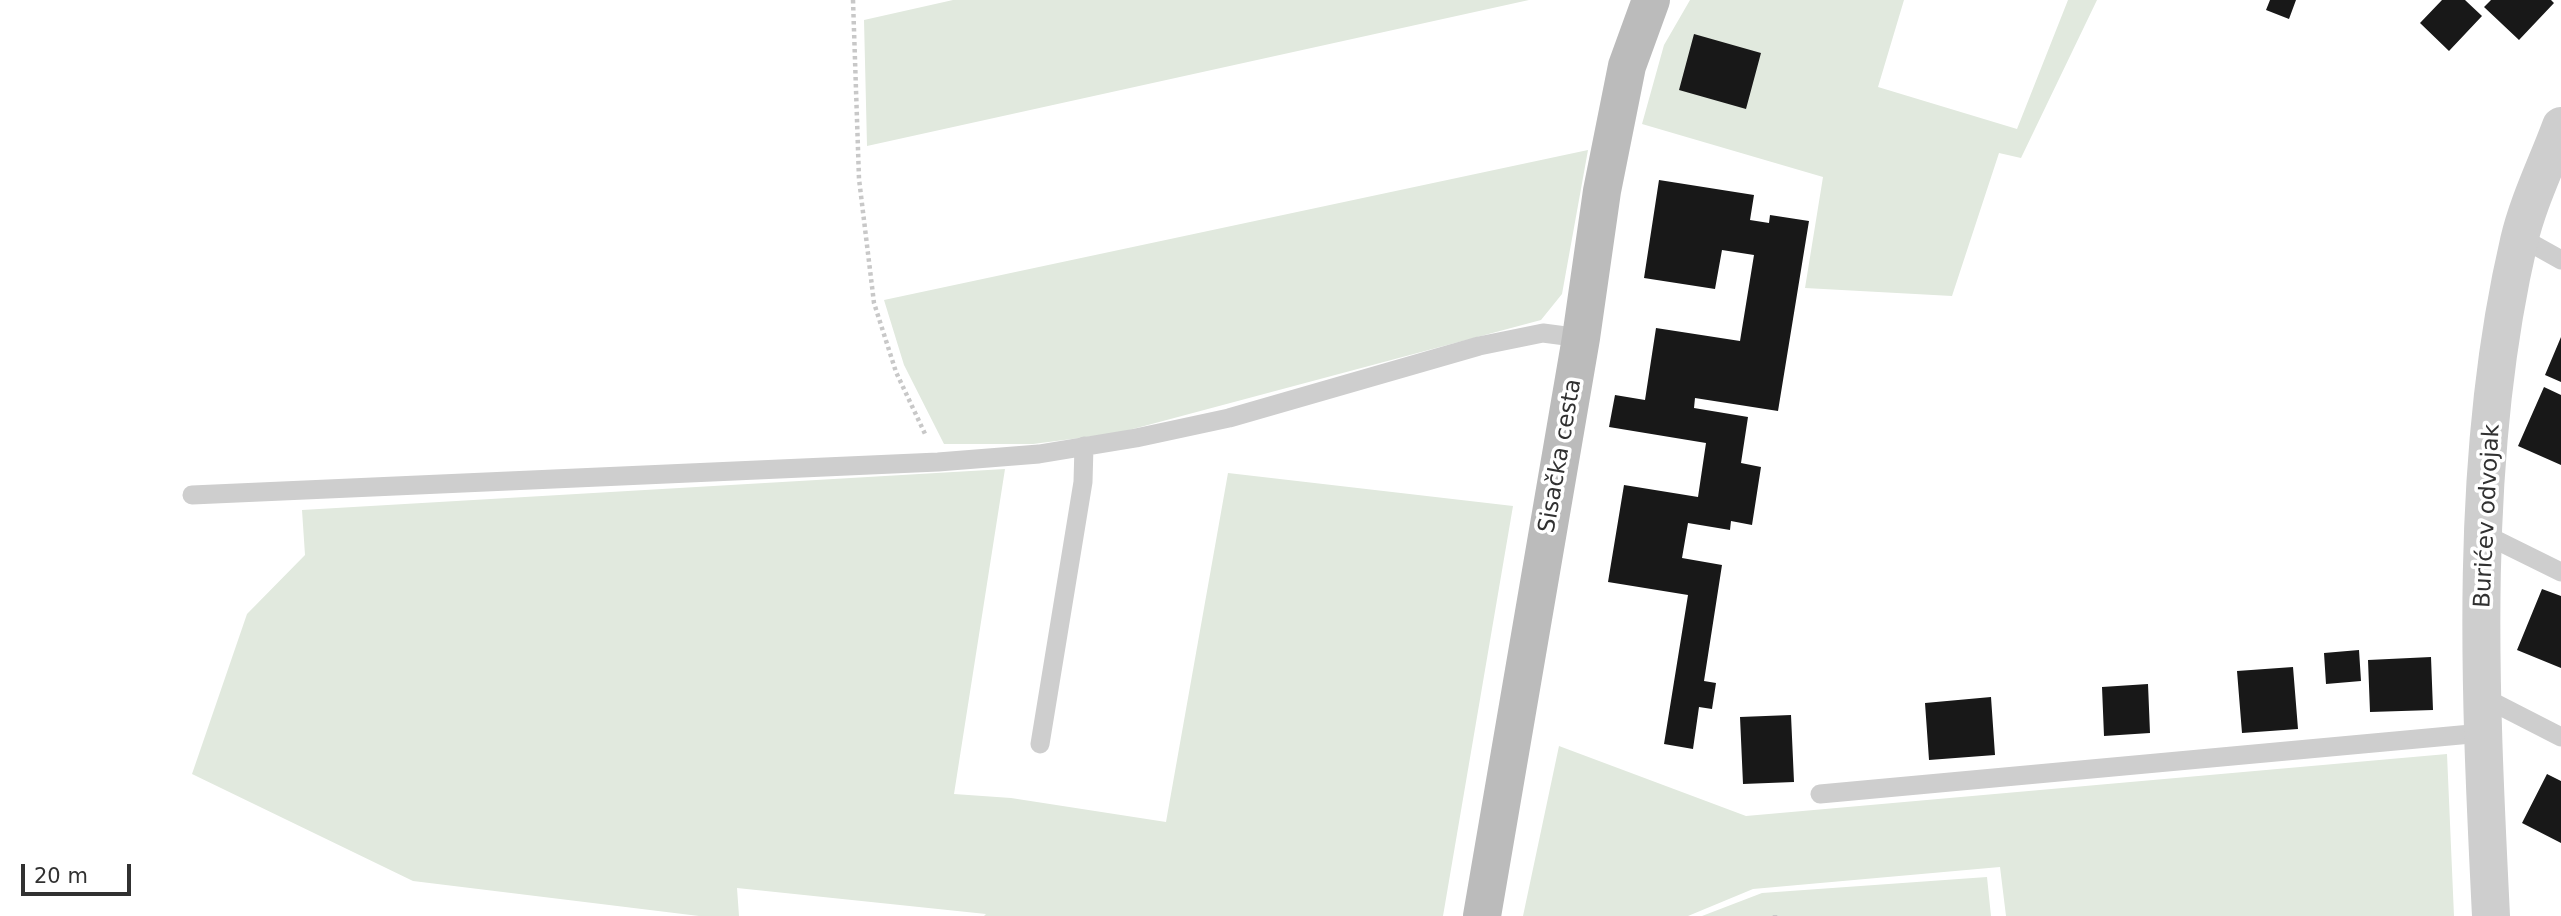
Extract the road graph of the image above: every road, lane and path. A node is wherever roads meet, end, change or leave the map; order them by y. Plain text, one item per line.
1 (853, 0) edge
2 (1651, 0) edge
3 (2561, 126) edge
4 (2520, 237) junction
5 (2561, 261) edge
6 (1581, 338) junction
7 (1084, 446) junction
8 (938, 462) junction
9 (192, 495) dead end
10 (2484, 534) junction
11 (2561, 572) edge
12 (2482, 715) junction
13 (2561, 737) edge
14 (1040, 744) dead end
15 (1820, 794) dead end
16 (1482, 916) edge
17 (2491, 916) edge

1 - 8 path
2 - 6 main road, Sisačka cesta
3 - 4 street, Burićev odvojak
4 - 5 lane
4 - 10 street, Burićev odvojak
6 - 7 lane
6 - 16 main road, Sisačka cesta
7 - 8 lane
7 - 14 lane
8 - 9 lane
10 - 11 lane
10 - 12 street, Burićev odvojak
12 - 13 lane
12 - 15 lane
12 - 17 street, Burićev odvojak

